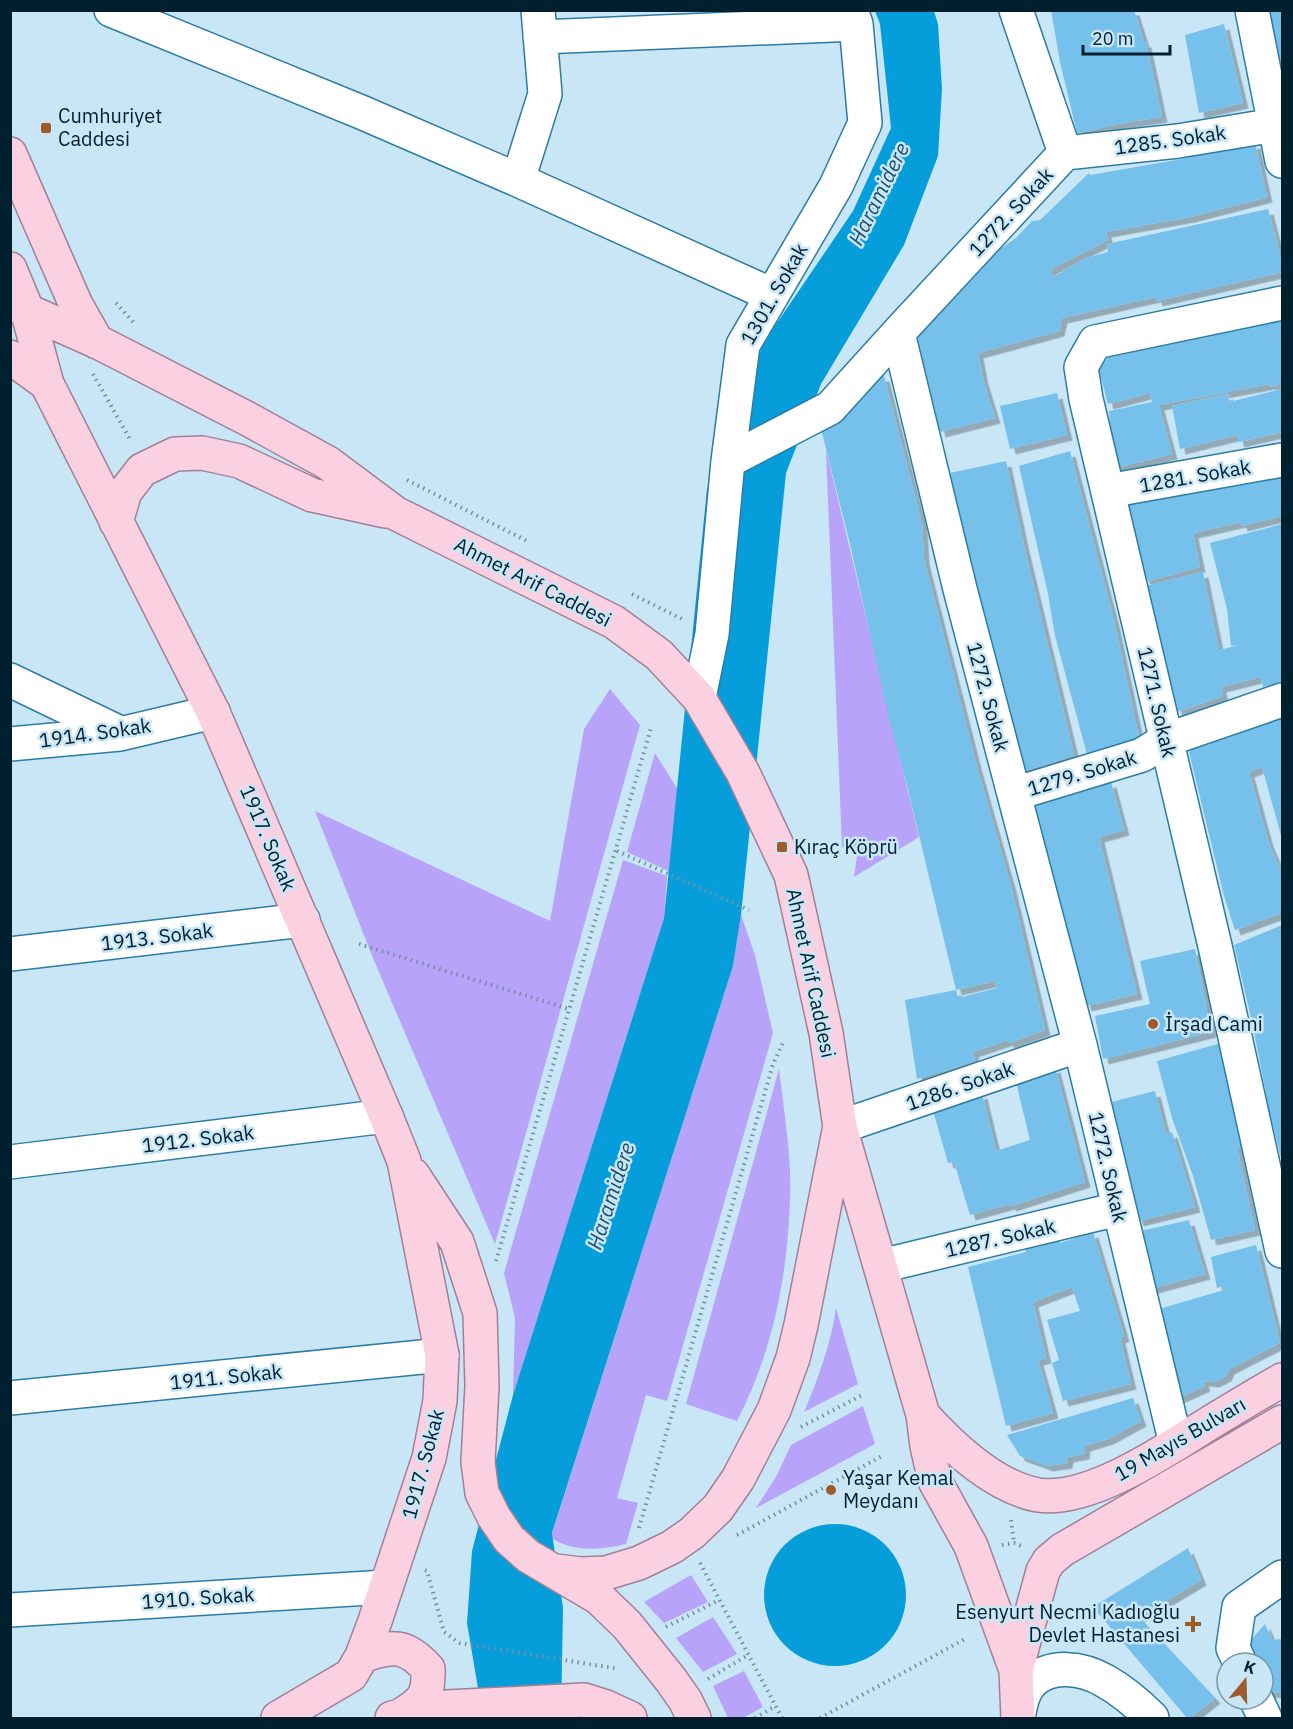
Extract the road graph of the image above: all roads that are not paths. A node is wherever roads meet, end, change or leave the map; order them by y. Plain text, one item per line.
1 (111, 10) edge
2 (1016, 10) edge
3 (1252, 10) edge
4 (149, 17) edge
5 (853, 17) edge
6 (539, 24) edge
7 (1275, 125) junction
8 (1065, 153) junction
9 (10, 154) edge
10 (1282, 161) edge
11 (518, 180) junction
12 (10, 269) edge
13 (772, 295) junction
14 (1282, 303) edge
15 (19, 307) edge
16 (898, 333) junction
17 (93, 355) junction
18 (10, 357) edge
19 (47, 384) junction
20 (1282, 460) edge
21 (728, 461) junction
22 (1108, 491) junction
23 (395, 513) junction
24 (116, 522) junction
25 (10, 681) edge
26 (699, 698) junction
27 (1282, 700) edge
28 (213, 712) junction
29 (120, 734) junction
30 (1166, 740) junction
31 (10, 744) edge
32 (1014, 794) junction
33 (303, 920) junction
34 (10, 954) edge
35 (1080, 1045) junction
36 (386, 1116) junction
37 (840, 1126) junction
38 (404, 1161) junction
39 (10, 1162) edge
40 (1118, 1209) junction
41 (1282, 1251) edge
42 (881, 1266) junction
43 (442, 1355) junction
44 (1282, 1380) edge
45 (10, 1398) edge
46 (923, 1415) junction
47 (1282, 1422) edge
48 (1176, 1444) junction
49 (550, 1570) junction
50 (1282, 1577) edge
51 (386, 1587) junction
52 (10, 1610) edge
53 (1234, 1651) edge
54 (362, 1656) junction
55 (1016, 1670) junction
56 (397, 1716) edge
57 (1018, 1718) edge
58 (278, 1719) edge
59 (630, 1719) edge
60 (694, 1719) edge
61 (1152, 1719) edge

1 - 4 street
2 - 8 street, 1272. Sokak
3 - 7 street
4 - 11 street
5 - 6 street
5 - 13 street, 1301. Sokak
6 - 11 street
7 - 8 street, 1285. Sokak
7 - 10 street
8 - 16 street, 1272. Sokak
9 - 17 main road
11 - 13 street
12 - 15 main road, 1917. Sokak
13 - 21 street, 1301. Sokak
14 - 22 street, 1271. Sokak
15 - 17 main road, Ahmet Arif Caddesi
15 - 19 main road, 1917. Sokak
16 - 21 street
16 - 32 street, 1272. Sokak
17 - 23 main road, Ahmet Arif Caddesi
18 - 19 main road
19 - 24 main road, 1917. Sokak
20 - 22 street, 1281. Sokak
21 - 26 street, 1301. Sokak
22 - 30 street, 1271. Sokak
23 - 24 main road
23 - 26 main road, Ahmet Arif Caddesi
24 - 28 main road, 1917. Sokak
25 - 29 street
26 - 37 main road, Ahmet Arif Caddesi
27 - 30 street, 1279. Sokak
28 - 29 street, 1914. Sokak
28 - 33 main road, 1917. Sokak
29 - 31 street, 1914. Sokak
30 - 32 street, 1279. Sokak
30 - 41 street, 1271. Sokak
32 - 35 street, 1272. Sokak
33 - 34 street, 1913. Sokak
33 - 36 main road, 1917. Sokak
35 - 37 street, 1286. Sokak
35 - 40 street, 1272. Sokak
36 - 38 main road, 1917. Sokak
36 - 39 street, 1912. Sokak
37 - 42 main road, Ahmet Arif Caddesi
37 - 49 main road
38 - 43 main road, 1917. Sokak
38 - 49 main road, 1917. Sokak
40 - 42 street, 1287. Sokak
40 - 48 street, 1272. Sokak
42 - 46 main road, Ahmet Arif Caddesi
43 - 45 street, 1911. Sokak
43 - 51 main road, 1917. Sokak
44 - 48 main road, 19 Mayıs Bulvarı
46 - 48 main road, 19 Mayıs Bulvarı
46 - 55 main road, Ahmet Arif Caddesi
47 - 55 main road, 19 Mayıs Bulvarı
49 - 60 main road, 1917. Sokak
50 - 53 street
51 - 52 street, 1910. Sokak
51 - 54 main road, 1917. Sokak
54 - 56 main road
54 - 58 main road, 1917. Sokak
55 - 57 main road, Ahmet Arif Caddesi
56 - 59 main road
57 - 61 street

